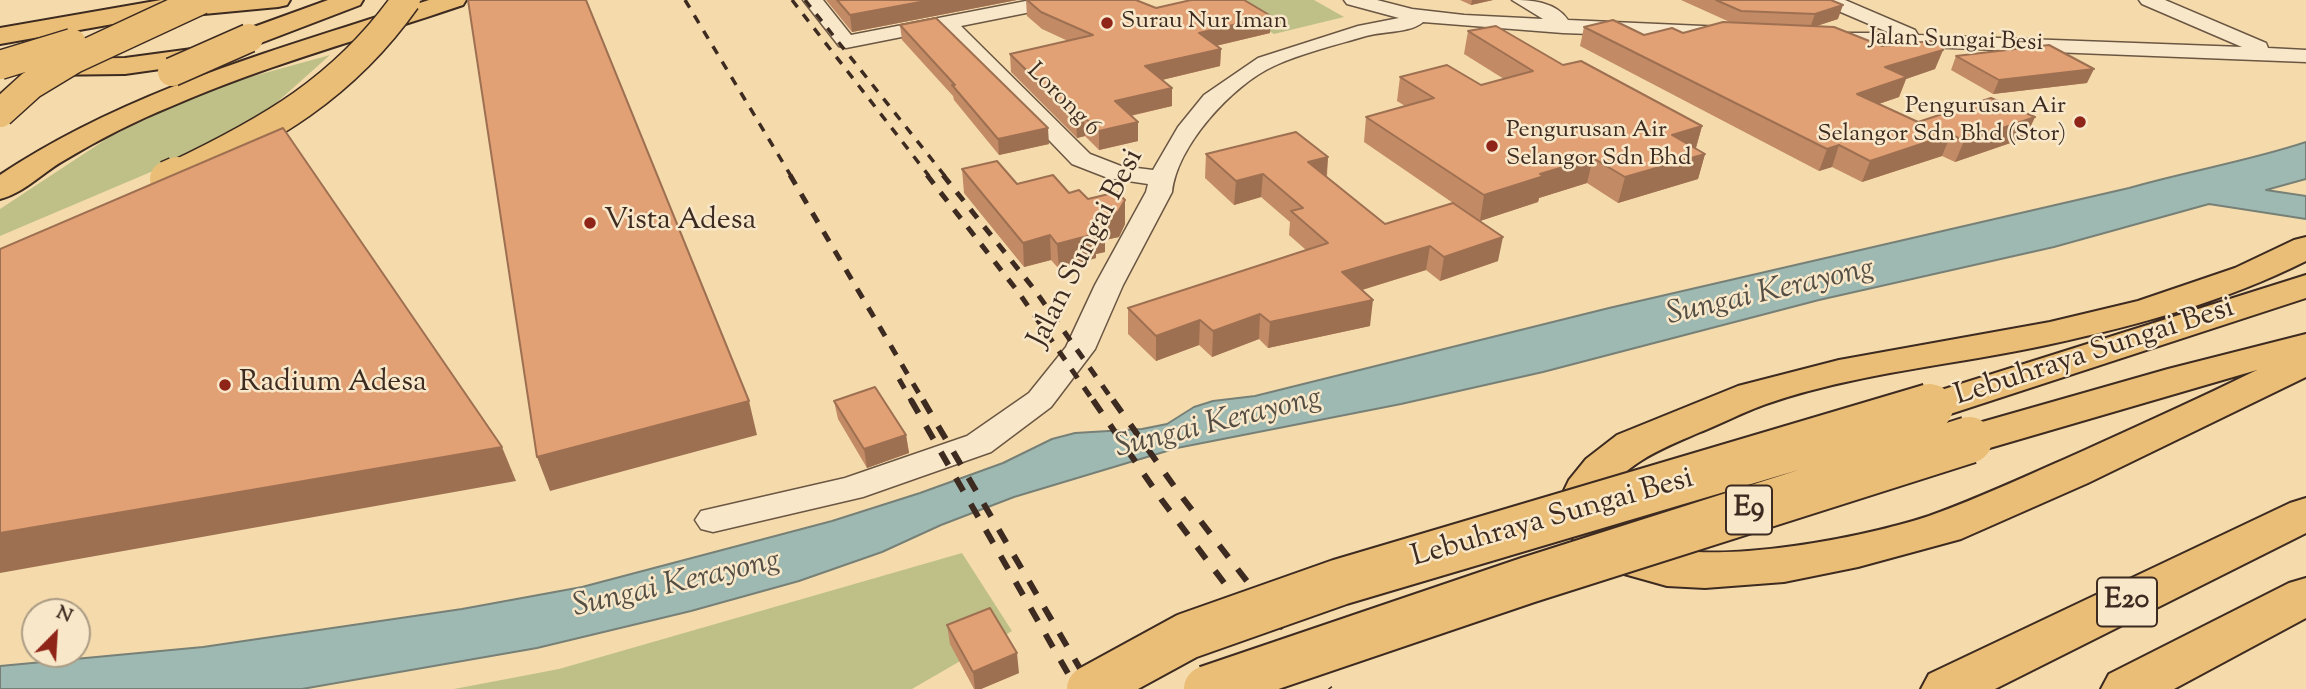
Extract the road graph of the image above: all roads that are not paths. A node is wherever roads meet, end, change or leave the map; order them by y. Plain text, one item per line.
1 (87, 0) edge
2 (185, 0) edge
3 (201, 0) edge
4 (278, 0) edge
5 (351, 0) edge
6 (454, 0) edge
7 (813, 0) edge
8 (1061, 0) edge
9 (1354, 0) edge
10 (1522, 0) edge
11 (1829, 0) edge
12 (2149, 0) edge
13 (114, 7) edge
14 (399, 10) edge
15 (0, 17) edge
16 (946, 18) junction
17 (1428, 18) junction
18 (1563, 27) junction
19 (1744, 34) edge
20 (0, 36) edge
21 (1811, 36) edge
22 (1917, 40) junction
23 (2275, 54) junction
24 (2306, 56) edge
25 (0, 66) edge
26 (0, 113) edge
27 (0, 175) edge
28 (1161, 178) junction
29 (148, 189) edge
30 (0, 190) edge
31 (2306, 247) edge
32 (2306, 286) edge
33 (2306, 344) edge
34 (2306, 361) edge
35 (2306, 514) edge
36 (713, 520) dead end
37 (2306, 596) edge
38 (1090, 689) edge
39 (1207, 689) edge
40 (1947, 689) edge
41 (2127, 689) edge

1 - 15 highway
2 - 25 highway, bridge
3 - 13 highway
3 - 26 highway, bridge
4 - 13 highway
5 - 27 highway, bridge
6 - 14 highway
7 - 16 street
8 - 16 street
9 - 17 street, Jalan Sungai Besi
10 - 18 street
11 - 22 street
12 - 23 street
13 - 15 highway
13 - 20 highway
14 - 25 highway
14 - 29 highway, bridge
14 - 30 highway
16 - 28 street, Lorong 6
17 - 18 street, Jalan Sungai Besi
17 - 28 street, Jalan Sungai Besi
18 - 19 street, Jalan Sungai Besi
21 - 22 street, Jalan Sungai Besi
22 - 23 street, Jalan Sungai Besi
23 - 24 street, Jalan Sungai Besi
28 - 36 street, Jalan Sungai Besi
31 - 34 highway
32 - 38 highway, Lebuhraya Sungai Besi / E9, bridge
33 - 39 highway, Lebuhraya Sungai Besi / E9, bridge
35 - 40 highway, E20
37 - 41 highway, E20

